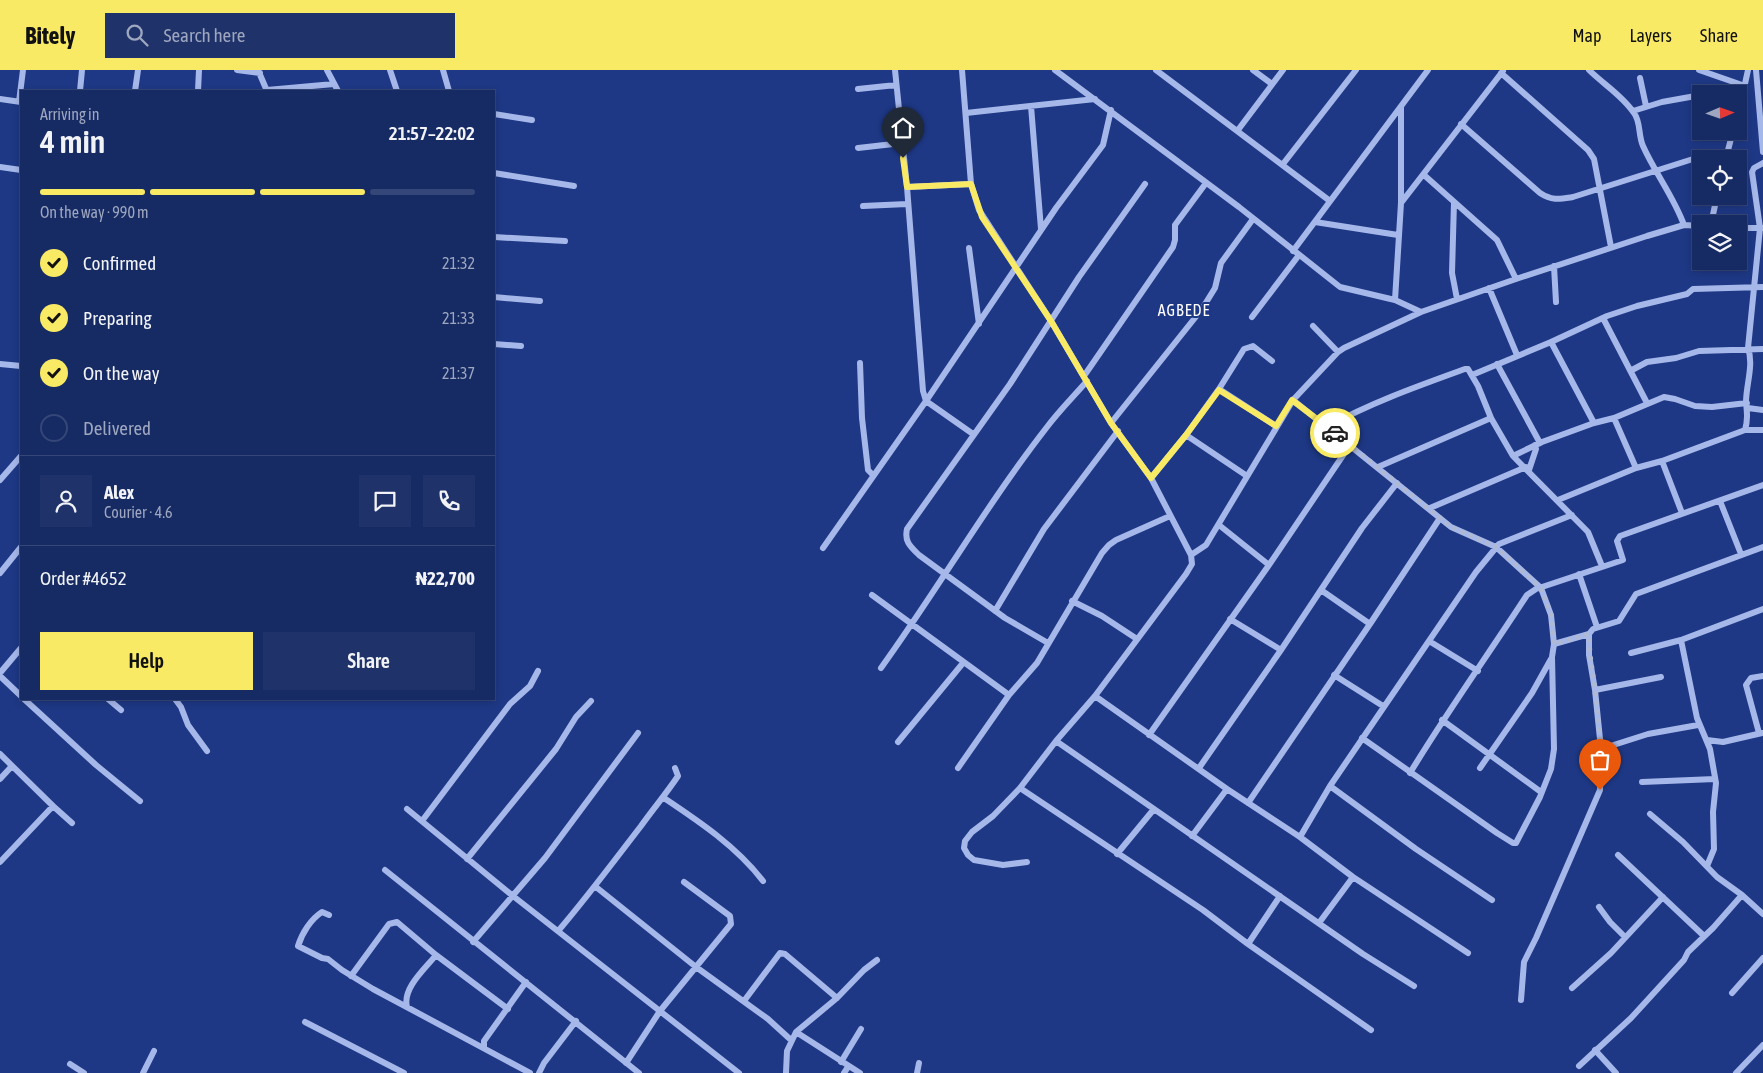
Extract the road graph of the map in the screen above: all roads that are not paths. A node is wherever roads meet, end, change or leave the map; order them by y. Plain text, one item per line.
1 (23, 70) edge
2 (82, 70) edge
3 (138, 70) edge
4 (199, 70) edge
5 (237, 70) edge
6 (327, 70) edge
7 (390, 70) edge
8 (443, 70) edge
9 (895, 70) edge
10 (962, 70) edge
11 (1055, 70) edge
12 (1156, 70) edge
13 (1253, 70) edge
14 (1282, 70) edge
15 (1356, 70) edge
16 (1428, 70) edge
17 (1588, 70) edge
18 (1699, 70) edge
19 (1748, 70) edge
20 (1756, 70) edge
21 (259, 71) edge
22 (1502, 72) edge
23 (1640, 78) dead end
24 (334, 84) junction
25 (1272, 84) junction
26 (1742, 85) edge
27 (1745, 85) edge
28 (896, 86) junction
29 (858, 89) dead end
30 (21, 90) edge
31 (80, 90) edge
32 (135, 90) edge
33 (198, 90) edge
34 (267, 90) edge
35 (277, 90) edge
36 (337, 90) edge
37 (397, 90) edge
38 (449, 90) edge
39 (1692, 97) edge
40 (0, 99) edge
41 (1096, 99) junction
42 (20, 102) edge
43 (1031, 106) junction
44 (1401, 106) junction
45 (1646, 106) junction
46 (1110, 110) junction
47 (1633, 111) junction
48 (966, 113) junction
49 (495, 114) edge
50 (532, 120) dead end
51 (1460, 124) junction
52 (1238, 130) junction
53 (902, 143) junction
54 (858, 148) dead end
55 (1763, 152) edge
56 (1692, 159) edge
57 (1763, 163) edge
58 (1283, 164) junction
59 (0, 167) edge
60 (20, 170) edge
61 (1656, 170) junction
62 (495, 173) edge
63 (1424, 175) junction
64 (1206, 183) junction
65 (971, 184) junction
66 (1145, 184) dead end
67 (574, 186) dead end
68 (907, 187) junction
69 (1598, 189) junction
70 (1330, 201) junction
71 (1454, 202) junction
72 (907, 204) junction
73 (1401, 204) junction
74 (863, 206) dead end
75 (1253, 218) junction
76 (1315, 222) junction
77 (1684, 225) junction
78 (1692, 225) edge
79 (1747, 228) edge
80 (1762, 228) edge
81 (1041, 229) junction
82 (1398, 235) junction
83 (495, 237) edge
84 (565, 241) dead end
85 (1611, 247) junction
86 (969, 248) dead end
87 (1296, 253) junction
88 (1554, 266) junction
89 (1018, 270) junction
90 (1516, 279) junction
91 (1755, 287) junction
92 (1763, 287) edge
93 (1489, 288) junction
94 (495, 298) edge
95 (1457, 299) junction
96 (1395, 300) junction
97 (540, 301) dead end
98 (1556, 302) dead end
99 (1421, 312) junction
100 (1252, 317) dead end
101 (1603, 318) junction
102 (1051, 321) junction
103 (979, 324) junction
104 (1313, 326) dead end
105 (1551, 342) junction
106 (495, 344) edge
107 (521, 346) dead end
108 (1748, 348) junction
109 (1763, 349) edge
110 (1338, 352) junction
111 (1517, 356) junction
112 (1272, 361) dead end
113 (0, 364) edge
114 (860, 364) dead end
115 (1497, 364) junction
116 (20, 366) edge
117 (1632, 370) junction
118 (1472, 375) junction
119 (1085, 378) junction
120 (1219, 390) junction
121 (1292, 400) junction
122 (926, 401) junction
123 (1647, 403) junction
124 (1747, 406) junction
125 (1763, 410) edge
126 (1492, 418) junction
127 (1614, 418) junction
128 (1111, 423) junction
129 (1594, 423) junction
130 (1276, 426) junction
131 (1326, 426) junction
132 (1746, 430) junction
133 (1763, 430) edge
134 (1118, 431) junction
135 (973, 434) junction
136 (1186, 435) junction
137 (1538, 444) junction
138 (1350, 445) junction
139 (1513, 456) junction
140 (20, 457) edge
141 (1662, 461) junction
142 (1378, 467) junction
143 (1527, 468) junction
144 (1636, 468) junction
145 (873, 475) junction
146 (1247, 476) junction
147 (1151, 478) junction
148 (0, 480) edge
149 (1397, 483) junction
150 (1763, 485) edge
151 (1558, 500) junction
152 (1720, 501) junction
153 (1430, 508) junction
154 (1682, 513) junction
155 (1572, 515) junction
156 (1170, 516) junction
157 (1440, 518) junction
158 (1219, 526) junction
159 (1496, 547) junction
160 (1763, 547) edge
161 (822, 548) dead end
162 (20, 552) edge
163 (1741, 554) junction
164 (1191, 555) junction
165 (1269, 565) junction
166 (1602, 566) junction
167 (0, 573) edge
168 (946, 574) junction
169 (1579, 574) junction
170 (1541, 588) junction
171 (1321, 590) junction
172 (872, 595) dead end
173 (1072, 601) junction
174 (1763, 609) edge
175 (995, 611) junction
176 (1230, 619) junction
177 (912, 624) junction
178 (1370, 624) junction
179 (1597, 627) junction
180 (1589, 634) junction
181 (1137, 639) junction
182 (1681, 640) junction
183 (1429, 641) junction
184 (1048, 643) junction
185 (1554, 644) junction
186 (20, 649) edge
187 (1281, 650) junction
188 (1631, 653) dead end
189 (1552, 658) junction
190 (963, 663) junction
191 (881, 668) dead end
192 (538, 671) dead end
193 (1478, 671) junction
194 (0, 675) edge
195 (1334, 675) junction
196 (1763, 676) edge
197 (1661, 677) dead end
198 (1595, 690) junction
199 (20, 695) edge
200 (1009, 695) junction
201 (1095, 696) junction
202 (25, 700) edge
203 (109, 700) edge
204 (176, 700) edge
205 (591, 701) dead end
206 (1383, 706) junction
207 (121, 710) dead end
208 (1442, 720) junction
209 (1698, 725) junction
210 (638, 733) dead end
211 (1761, 733) edge
212 (1149, 735) junction
213 (1362, 738) junction
214 (1707, 740) junction
215 (1056, 741) junction
216 (898, 742) dead end
217 (1601, 749) junction
218 (207, 751) dead end
219 (0, 754) edge
220 (1489, 754) junction
221 (12, 766) junction
222 (675, 768) dead end
223 (958, 768) dead end
224 (1199, 768) junction
225 (1480, 768) dead end
226 (1410, 772) junction
227 (0, 779) edge
228 (1715, 779) junction
229 (1642, 782) dead end
230 (1330, 786) junction
231 (1020, 788) junction
232 (1226, 789) junction
233 (1541, 792) junction
234 (664, 798) junction
235 (140, 801) dead end
236 (1248, 803) junction
237 (53, 806) junction
238 (1154, 809) junction
239 (407, 810) dead end
240 (1650, 814) dead end
241 (422, 821) junction
242 (72, 823) dead end
243 (1192, 836) junction
244 (1300, 837) junction
245 (1117, 854) junction
246 (1618, 855) dead end
247 (467, 859) junction
248 (0, 862) edge
249 (1027, 862) dead end
250 (1707, 866) junction
251 (385, 870) dead end
252 (1353, 877) junction
253 (763, 881) dead end
254 (684, 882) dead end
255 (596, 887) junction
256 (1742, 895) junction
257 (513, 896) junction
258 (1280, 896) junction
259 (1663, 897) junction
260 (1492, 900) dead end
261 (1599, 907) dead end
262 (1763, 914) edge
263 (329, 915) dead end
264 (1319, 923) junction
265 (559, 930) junction
266 (1704, 936) junction
267 (1625, 937) junction
268 (473, 942) junction
269 (1248, 944) junction
270 (1468, 953) dead end
271 (436, 955) junction
272 (1763, 958) edge
273 (877, 960) dead end
274 (696, 967) junction
275 (351, 976) junction
276 (526, 982) junction
277 (1414, 986) dead end
278 (1572, 988) dead end
279 (1732, 993) dead end
280 (837, 998) junction
281 (1521, 1000) dead end
282 (744, 1001) junction
283 (407, 1007) junction
284 (508, 1009) junction
285 (660, 1011) junction
286 (576, 1021) junction
287 (305, 1022) dead end
288 (860, 1029) dead end
289 (1371, 1030) dead end
290 (796, 1032) junction
291 (791, 1040) junction
292 (1763, 1045) edge
293 (484, 1048) junction
294 (1595, 1050) junction
295 (154, 1051) dead end
296 (841, 1062) junction
297 (626, 1063) junction
298 (920, 1063) dead end
299 (70, 1064) dead end
300 (1579, 1066) dead end
301 (846, 1070) edge
302 (84, 1073) edge
303 (143, 1073) edge
304 (404, 1073) edge
305 (530, 1073) edge
306 (539, 1073) edge
307 (639, 1073) edge
308 (739, 1073) edge
309 (786, 1073) edge
310 (860, 1073) edge
311 (916, 1073) edge
312 (1616, 1073) edge
313 (1736, 1073) edge

1 - 30 street
2 - 31 street
3 - 32 street
4 - 33 street
5 - 21 street
6 - 24 street
7 - 37 street
8 - 38 street
9 - 28 street
10 - 48 street
11 - 41 street
12 - 52 street
13 - 25 street
14 - 25 street
15 - 58 street
16 - 44 street
17 - 47 street
18 - 26 street
19 - 27 street
20 - 55 street
21 - 34 street
22 - 51 street
22 - 69 street
23 - 45 street
24 - 35 street
24 - 36 street
25 - 52 street
28 - 29 street
28 - 53 street
39 - 45 street
40 - 42 street
41 - 43 street
41 - 46 street
43 - 48 street
43 - 81 street
44 - 70 street
44 - 73 street
45 - 47 street
46 - 64 street
46 - 81 street
47 - 61 street
48 - 65 street
49 - 50 street
51 - 63 street
51 - 69 street
52 - 58 street
53 - 54 street
53 - 68 street
56 - 61 street
57 - 80 street
58 - 70 street
59 - 60 street
61 - 69 street
61 - 77 street
62 - 67 street
63 - 71 street
63 - 73 street
64 - 75 street
64 - 119 street
65 - 68 street
65 - 89 street
66 - 102 street
68 - 72 street
69 - 85 street
70 - 76 street
71 - 90 street
71 - 95 street
72 - 74 street
72 - 122 street
73 - 82 street
75 - 87 street
75 - 128 street
76 - 82 street
76 - 87 street
77 - 78 street
77 - 85 street
79 - 80 street
80 - 91 street
81 - 89 street
82 - 96 street
83 - 84 street
85 - 88 street
86 - 103 street
87 - 96 street
87 - 100 street
88 - 90 street
88 - 98 street
89 - 102 street
89 - 103 street
90 - 93 street
91 - 92 street
91 - 101 street
91 - 108 street
93 - 95 street
93 - 111 street
94 - 97 street
95 - 99 street
96 - 99 street
99 - 110 street
101 - 105 street
101 - 117 street
102 - 119 street
102 - 135 street
103 - 122 street
104 - 110 street
105 - 111 street
105 - 129 street
106 - 107 street
108 - 109 street
108 - 117 street
108 - 124 street
110 - 121 street
111 - 115 street
112 - 120 street
113 - 116 street
114 - 145 street
115 - 118 street
115 - 137 street
117 - 123 street
118 - 126 street
118 - 131 street
119 - 128 street
119 - 168 street
120 - 130 street
120 - 136 street
121 - 130 street
121 - 131 street
122 - 135 street
122 - 145 street
123 - 124 street
123 - 127 street
124 - 125 street
124 - 132 street
126 - 139 street
126 - 142 street
127 - 129 street
127 - 144 street
128 - 134 street
129 - 137 street
130 - 146 street
131 - 138 street
132 - 133 street
132 - 141 street
134 - 147 street
134 - 175 street
135 - 168 street
136 - 146 street
136 - 147 street
137 - 139 street
137 - 143 street
138 - 142 street
138 - 165 street
139 - 143 street
140 - 148 street
141 - 144 street
141 - 154 street
142 - 149 street
143 - 151 street
143 - 153 street
144 - 151 street
145 - 161 street
146 - 158 street
147 - 156 street
149 - 153 street
149 - 171 street
150 - 152 street
151 - 155 street
152 - 154 street
152 - 163 street
153 - 157 street
154 - 166 street
155 - 159 street
155 - 166 street
156 - 164 street
156 - 173 street
157 - 159 street
157 - 178 street
158 - 164 street
158 - 165 street
159 - 170 street
159 - 183 street
160 - 163 street
162 - 167 street
163 - 179 street
164 - 181 street
165 - 176 street
166 - 169 street
168 - 175 street
168 - 177 street
169 - 170 street
169 - 179 street
170 - 185 street
170 - 193 street
171 - 178 street
171 - 187 street
172 - 177 street
173 - 181 street
173 - 184 street
174 - 182 street
175 - 184 street
176 - 187 street
176 - 212 street
177 - 190 street
177 - 191 street
178 - 195 street
179 - 180 street
180 - 185 street
180 - 198 street
181 - 201 street
182 - 188 street
182 - 209 street
183 - 193 street
183 - 206 street
184 - 200 street
185 - 189 street
186 - 194 street
187 - 224 street
189 - 220 street
189 - 233 street
190 - 200 street
190 - 216 street
192 - 241 street
193 - 208 street
194 - 199 street
195 - 206 street
195 - 236 street
196 - 211 street
197 - 198 street
198 - 217 street
200 - 223 street
201 - 212 street
201 - 215 street
202 - 235 street
203 - 207 street
204 - 218 street
205 - 247 street
206 - 213 street
208 - 220 street
208 - 226 street
209 - 214 street
209 - 217 street
210 - 257 street
211 - 214 street
212 - 224 street
213 - 226 street
213 - 230 street
214 - 228 street
215 - 231 street
215 - 238 street
217 - 281 street
219 - 221 street
220 - 225 street
220 - 233 street
221 - 227 street
221 - 237 street
222 - 234 street
224 - 232 street
226 - 233 street
228 - 229 street
228 - 250 street
230 - 244 street
230 - 260 street
231 - 245 street
231 - 249 street
232 - 236 street
232 - 243 street
234 - 253 street
234 - 255 street
236 - 244 street
237 - 242 street
237 - 248 street
238 - 243 street
238 - 245 street
239 - 241 street
240 - 250 street
241 - 247 street
243 - 258 street
244 - 252 street
245 - 269 street
246 - 259 street
247 - 257 street
250 - 256 street
251 - 268 street
252 - 264 street
252 - 270 street
254 - 274 street
255 - 265 street
255 - 274 street
256 - 262 street
256 - 266 street
257 - 265 street
257 - 268 street
258 - 264 street
258 - 269 street
259 - 266 street
259 - 267 street
261 - 267 street
263 - 275 street
264 - 277 street
265 - 285 street
266 - 294 street
267 - 278 street
268 - 276 street
269 - 289 street
271 - 275 street
271 - 283 street
271 - 284 street
272 - 279 street
273 - 280 street
274 - 282 street
274 - 285 street
275 - 283 street
276 - 284 street
276 - 286 street
280 - 282 street
280 - 290 street
282 - 291 street
283 - 293 street
284 - 293 street
285 - 297 street
285 - 308 street
286 - 297 street
286 - 306 street
287 - 304 street
288 - 296 street
290 - 291 street
290 - 296 street
291 - 309 street
292 - 313 street
293 - 305 street
294 - 300 street
294 - 312 street
295 - 303 street
296 - 301 street
297 - 307 street
298 - 311 street
299 - 302 street
301 - 310 street

